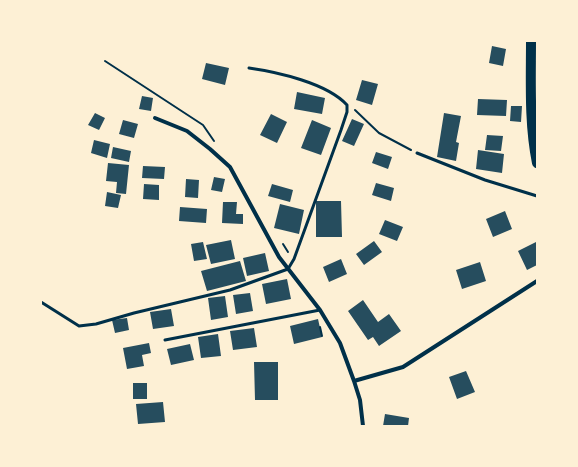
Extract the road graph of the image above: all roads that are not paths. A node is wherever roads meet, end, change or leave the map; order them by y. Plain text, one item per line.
1 (529, 42) edge
2 (249, 68) dead end
3 (534, 73) edge
4 (155, 118) dead end
5 (418, 153) road end
6 (537, 163) edge
7 (537, 196) edge
8 (288, 269) junction
9 (537, 281) edge
10 (41, 302) edge
11 (320, 310) junction
12 (165, 340) dead end
13 (354, 381) junction
14 (363, 426) edge

1 - 3 main road
2 - 8 lane
3 - 6 main road
4 - 8 street
5 - 7 lane
8 - 10 lane
8 - 11 street
9 - 13 street
11 - 12 lane
11 - 13 street
13 - 14 street

